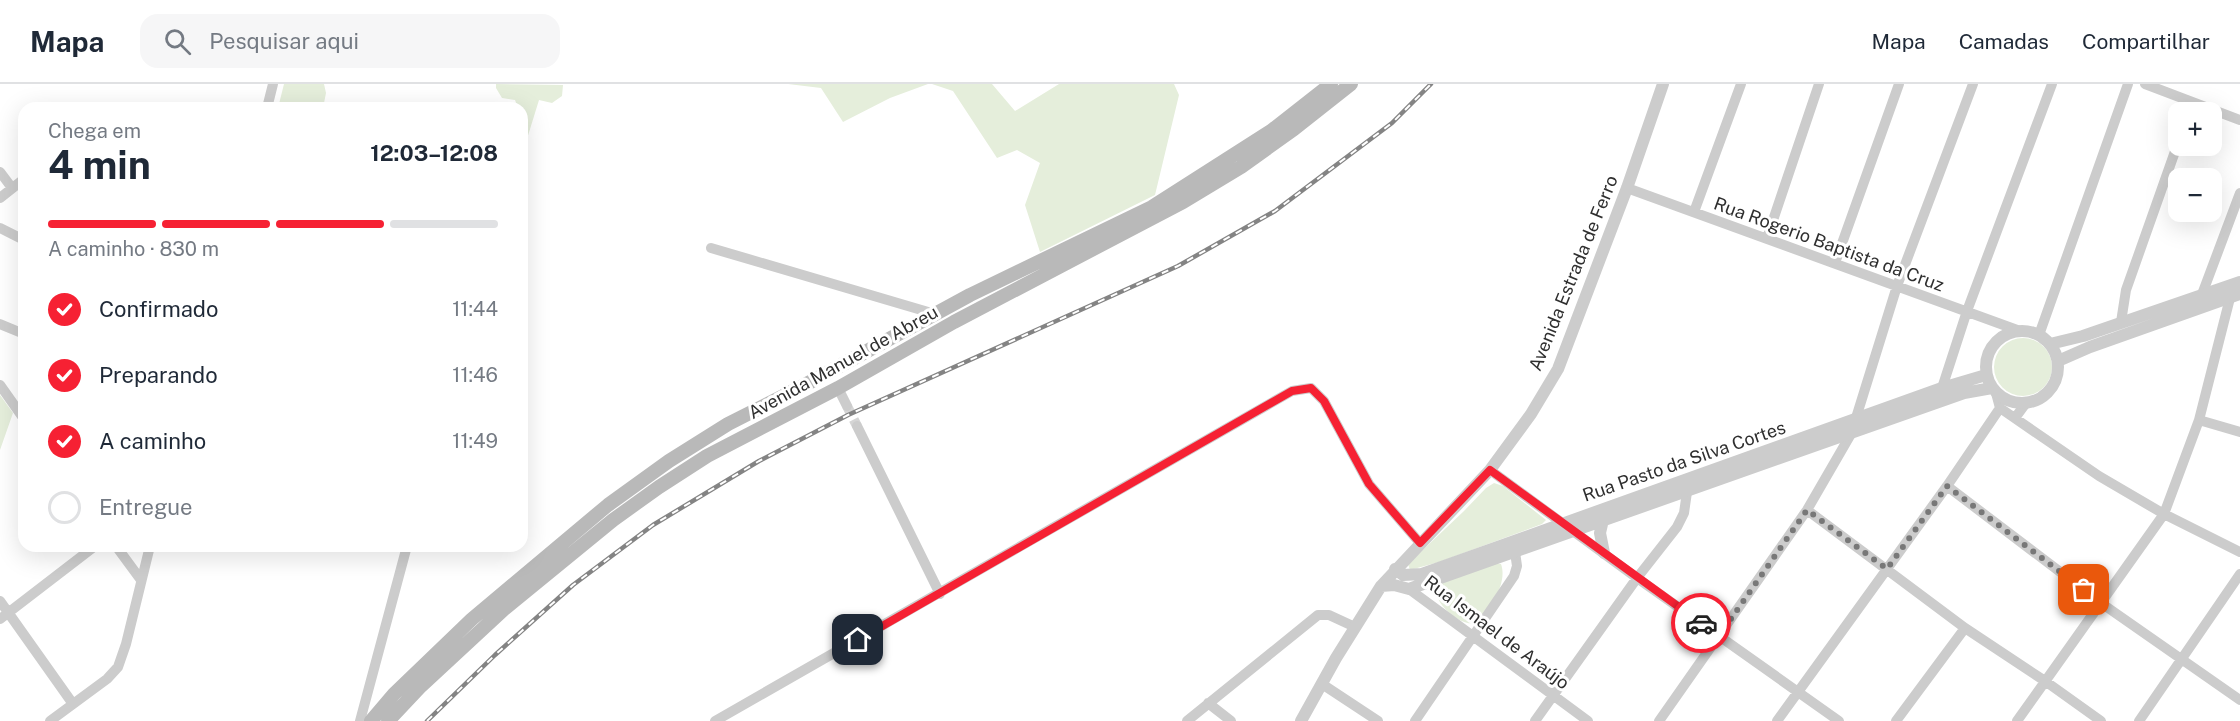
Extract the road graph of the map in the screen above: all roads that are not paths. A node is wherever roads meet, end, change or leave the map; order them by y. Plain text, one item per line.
1 (273, 84) edge
2 (1331, 84) edge
3 (1351, 84) edge
4 (1663, 84) edge
5 (1741, 84) edge
6 (1819, 84) edge
7 (1899, 84) edge
8 (1973, 84) edge
9 (2052, 84) edge
10 (2128, 84) edge
11 (2145, 84) edge
12 (268, 102) edge
13 (2179, 102) edge
14 (2222, 116) edge
15 (2240, 120) edge
16 (2173, 156) edge
17 (0, 172) edge
18 (18, 184) edge
19 (12, 188) junction
20 (1627, 188) junction
21 (2240, 193) edge
22 (0, 198) edge
23 (1694, 212) junction
24 (0, 228) edge
25 (18, 237) edge
26 (1767, 238) junction
27 (711, 248) dead end
28 (1835, 263) junction
29 (2240, 282) edge
30 (1897, 286) junction
31 (2235, 296) edge
32 (2201, 297) junction
33 (1967, 311) junction
34 (935, 314) junction
35 (2121, 322) junction
36 (0, 324) edge
37 (2020, 331) junction
38 (18, 332) edge
39 (2039, 335) junction
40 (2050, 344) junction
41 (2058, 361) junction
42 (1986, 375) junction
43 (0, 385) edge
44 (838, 388) junction
45 (1942, 388) junction
46 (1994, 390) junction
47 (2026, 403) junction
48 (847, 406) tunnel mouth
49 (2000, 408) junction
50 (18, 410) edge
51 (2015, 418) junction
52 (1856, 420) junction
53 (2199, 420) junction
54 (857, 426) tunnel mouth
55 (2240, 432) edge
56 (1851, 434) junction
57 (1490, 470) junction
58 (1947, 486) junction
59 (1687, 492) junction
60 (1807, 510) junction
61 (2164, 514) junction
62 (1603, 520) junction
63 (1568, 526) junction
64 (1420, 543) junction
65 (87, 552) edge
66 (120, 552) edge
67 (148, 552) edge
68 (406, 552) edge
69 (1515, 552) junction
70 (2240, 552) edge
71 (1604, 553) junction
72 (1395, 569) junction
73 (1887, 569) junction
74 (2240, 574) edge
75 (1637, 578) junction
76 (141, 580) junction
77 (1381, 586) junction
78 (1409, 589) junction
79 (940, 594) junction
80 (0, 601) edge
81 (2101, 603) junction
82 (4, 616) edge
83 (1355, 627) junction
84 (1965, 628) junction
85 (1719, 636) junction
86 (1472, 637) junction
87 (2182, 660) junction
88 (2045, 681) junction
89 (1322, 684) junction
90 (1798, 692) junction
91 (1552, 696) junction
92 (2240, 700) edge
93 (73, 704) junction
94 (1208, 704) junction
95 (50, 721) edge
96 (360, 721) edge
97 (371, 721) edge
98 (388, 721) edge
99 (715, 721) edge
100 (1187, 721) edge
101 (1231, 721) edge
102 (1301, 721) edge
103 (1378, 721) edge
104 (1415, 721) edge
105 (1535, 721) edge
106 (1588, 721) edge
107 (1659, 721) edge
108 (1777, 721) edge
109 (1839, 721) edge
110 (1896, 721) edge
111 (2017, 721) edge
112 (2101, 721) edge
113 (2139, 721) edge

1 - 12 street
2 - 34 main road, Avenida Manuel de Abreu
3 - 44 main road, Avenida Manuel de Abreu
4 - 20 street, Avenida Estrada de Ferro
5 - 23 street
6 - 26 street
7 - 28 street
8 - 30 street
9 - 33 street
10 - 39 street
11 - 13 street
14 - 15 street
16 - 35 street
17 - 19 street
18 - 19 street
19 - 22 street
20 - 23 street, Rua Rogerio Baptista da Cruz
20 - 57 street, Avenida Estrada de Ferro
21 - 32 street
23 - 26 street, Rua Rogerio Baptista da Cruz
24 - 25 street
26 - 28 street, Rua Rogerio Baptista da Cruz
27 - 34 street
28 - 30 street, Rua Rogerio Baptista da Cruz
29 - 32 street
30 - 33 street, Rua Rogerio Baptista da Cruz
30 - 52 street
31 - 41 street
31 - 53 street
32 - 35 street
33 - 37 street, Rua Rogerio Baptista da Cruz
33 - 45 street
34 - 97 main road, Avenida Manuel de Abreu
35 - 40 street
36 - 38 street
37 - 39 street
37 - 42 street
39 - 40 street
40 - 41 street
41 - 47 street
42 - 45 street, Rua Pasto da Silva Cortes
42 - 46 street
43 - 50 street
44 - 48 street
44 - 98 main road, Avenida Manuel de Abreu
45 - 52 street, Rua Pasto da Silva Cortes
46 - 47 street
46 - 49 street
46 - 56 street, Rua Pasto da Silva Cortes
47 - 51 street
49 - 51 street
49 - 58 street
51 - 61 street
52 - 56 street
52 - 63 street, Rua Pasto da Silva Cortes
53 - 55 street
53 - 61 street
54 - 79 street
56 - 59 street, Rua Pasto da Silva Cortes
56 - 60 street
57 - 63 street
57 - 64 street, Avenida Estrada de Ferro
58 - 73 street
58 - 81 street
59 - 62 street, Rua Pasto da Silva Cortes
59 - 75 street
60 - 73 street
60 - 85 street
61 - 70 street
61 - 81 street
62 - 63 street, Rua Pasto da Silva Cortes
62 - 71 street
63 - 69 street, Rua Pasto da Silva Cortes
63 - 71 street
63 - 72 street, Rua Pasto da Silva Cortes
64 - 72 street, Avenida Estrada de Ferro
64 - 79 street
65 - 82 street
66 - 76 street
67 - 76 street
68 - 96 street
69 - 78 street, Rua Pasto da Silva Cortes
69 - 86 street
71 - 75 street
72 - 77 street, Avenida Estrada de Ferro
73 - 84 street
73 - 90 street
74 - 87 street
75 - 85 street
75 - 91 street
76 - 93 street
77 - 78 street, Rua Ismael de Araújo
77 - 83 street, Avenida Estrada de Ferro
78 - 86 street, Rua Ismael de Araújo
79 - 99 street
80 - 82 street
81 - 87 street
81 - 88 street
82 - 93 street
83 - 89 street, Avenida Estrada de Ferro
83 - 94 street
84 - 88 street
84 - 110 street
85 - 90 street
85 - 107 street
86 - 91 street, Rua Ismael de Araújo
86 - 104 street
87 - 92 street
87 - 113 street
88 - 111 street
88 - 112 street
89 - 102 street, Avenida Estrada de Ferro
89 - 103 street
90 - 108 street
90 - 109 street
91 - 105 street
91 - 106 street, Rua Ismael de Araújo
93 - 95 street
94 - 100 street
94 - 101 street

